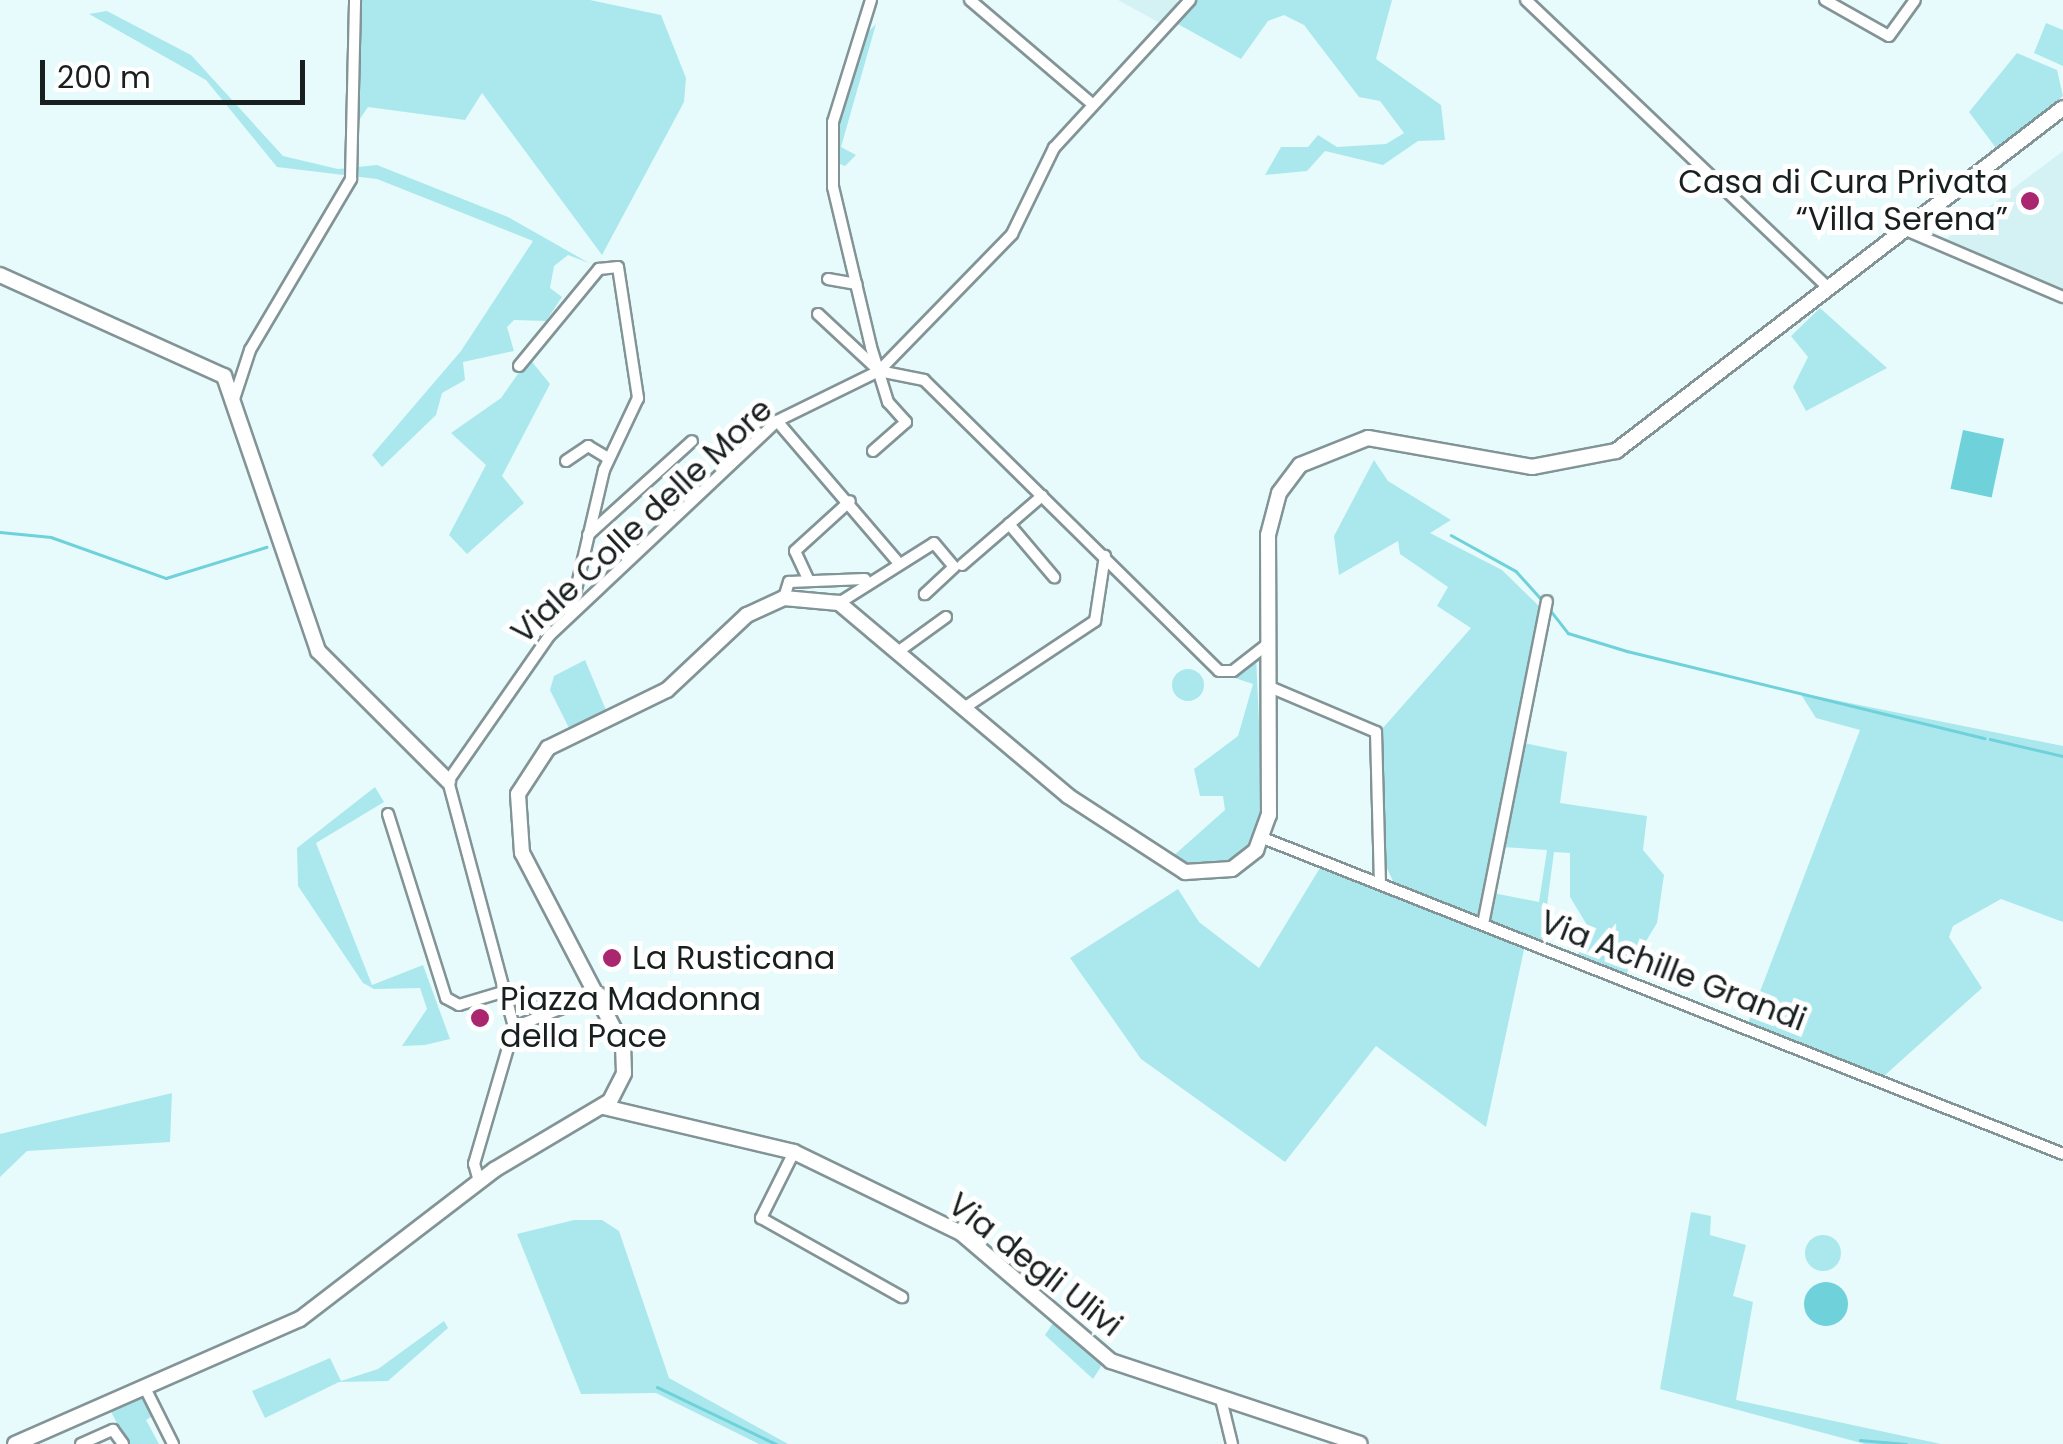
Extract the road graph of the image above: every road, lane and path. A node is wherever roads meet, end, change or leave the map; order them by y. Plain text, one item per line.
1 (354, 0) edge
2 (871, 0) edge
3 (970, 0) edge
4 (1190, 0) edge
5 (1526, 0) edge
6 (1825, 0) edge
7 (1915, 0) edge
8 (1090, 103) junction
9 (2063, 108) edge
10 (1906, 230) junction
11 (0, 275) edge
12 (828, 280) dead end
13 (857, 284) junction
14 (1830, 289) junction
15 (2063, 297) edge
16 (818, 314) dead end
17 (519, 366) dead end
18 (879, 371) junction
19 (234, 398) junction
20 (778, 421) junction
21 (692, 441) dead end
22 (873, 451) dead end
23 (608, 458) junction
24 (566, 461) dead end
25 (1042, 496) junction
26 (850, 501) junction
27 (1009, 524) junction
28 (588, 536) junction
29 (1105, 556) junction
30 (897, 561) junction
31 (962, 566) dead end
32 (871, 578) junction
33 (1054, 578) dead end
34 (809, 581) junction
35 (925, 594) dead end
36 (784, 598) junction
37 (1547, 602) dead end
38 (839, 603) junction
39 (570, 616) junction
40 (946, 616) dead end
41 (1270, 643) junction
42 (898, 652) junction
43 (1270, 687) junction
44 (966, 706) junction
45 (448, 781) junction
46 (388, 814) dead end
47 (1264, 838) junction
48 (1380, 884) junction
49 (1482, 924) junction
50 (506, 992) junction
51 (601, 993) junction
52 (514, 1028) junction
53 (604, 1108) junction
54 (794, 1152) junction
55 (2063, 1154) edge
56 (478, 1182) junction
57 (902, 1297) dead end
58 (144, 1386) junction
59 (1221, 1399) junction
60 (15, 1444) edge
61 (81, 1444) edge
62 (123, 1444) edge
63 (173, 1444) edge
64 (1232, 1444) edge
65 (1360, 1444) edge

1 - 19 street
2 - 13 street
3 - 8 street
4 - 8 street, Viale Colle delle More
5 - 14 street
6 - 7 street
8 - 18 street, Viale Colle delle More
9 - 10 main road
10 - 14 main road
10 - 15 street
11 - 19 main road
12 - 13 street
13 - 18 street
14 - 41 main road
16 - 18 street
17 - 23 street
18 - 20 street, Viale Colle delle More
18 - 22 street
18 - 25 street
19 - 45 main road
20 - 26 street
20 - 39 street, Viale Colle delle More
21 - 28 street
23 - 24 street
23 - 28 street
25 - 27 street
25 - 29 street
26 - 30 street
26 - 34 street
27 - 31 street
27 - 33 street
28 - 39 street
29 - 41 street
29 - 44 street
30 - 32 street
30 - 35 street
32 - 34 street
32 - 38 street
34 - 36 street
36 - 38 main road
36 - 51 main road
37 - 49 street
38 - 42 main road
39 - 45 street, Viale Colle delle More
40 - 42 street
41 - 43 main road
42 - 44 main road
43 - 47 main road
43 - 48 street
44 - 47 main road
45 - 50 street
46 - 50 street
47 - 48 street, Via Achille Grandi
48 - 49 street, Via Achille Grandi
49 - 55 street, Via Achille Grandi
50 - 52 street
51 - 52 street
51 - 53 main road
52 - 56 street
53 - 54 main road, Via degli Ulivi
53 - 56 main road
54 - 57 street
54 - 59 main road, Via degli Ulivi
56 - 58 main road
58 - 60 main road
58 - 63 street
59 - 64 street
59 - 65 main road, Via degli Ulivi
61 - 62 street

